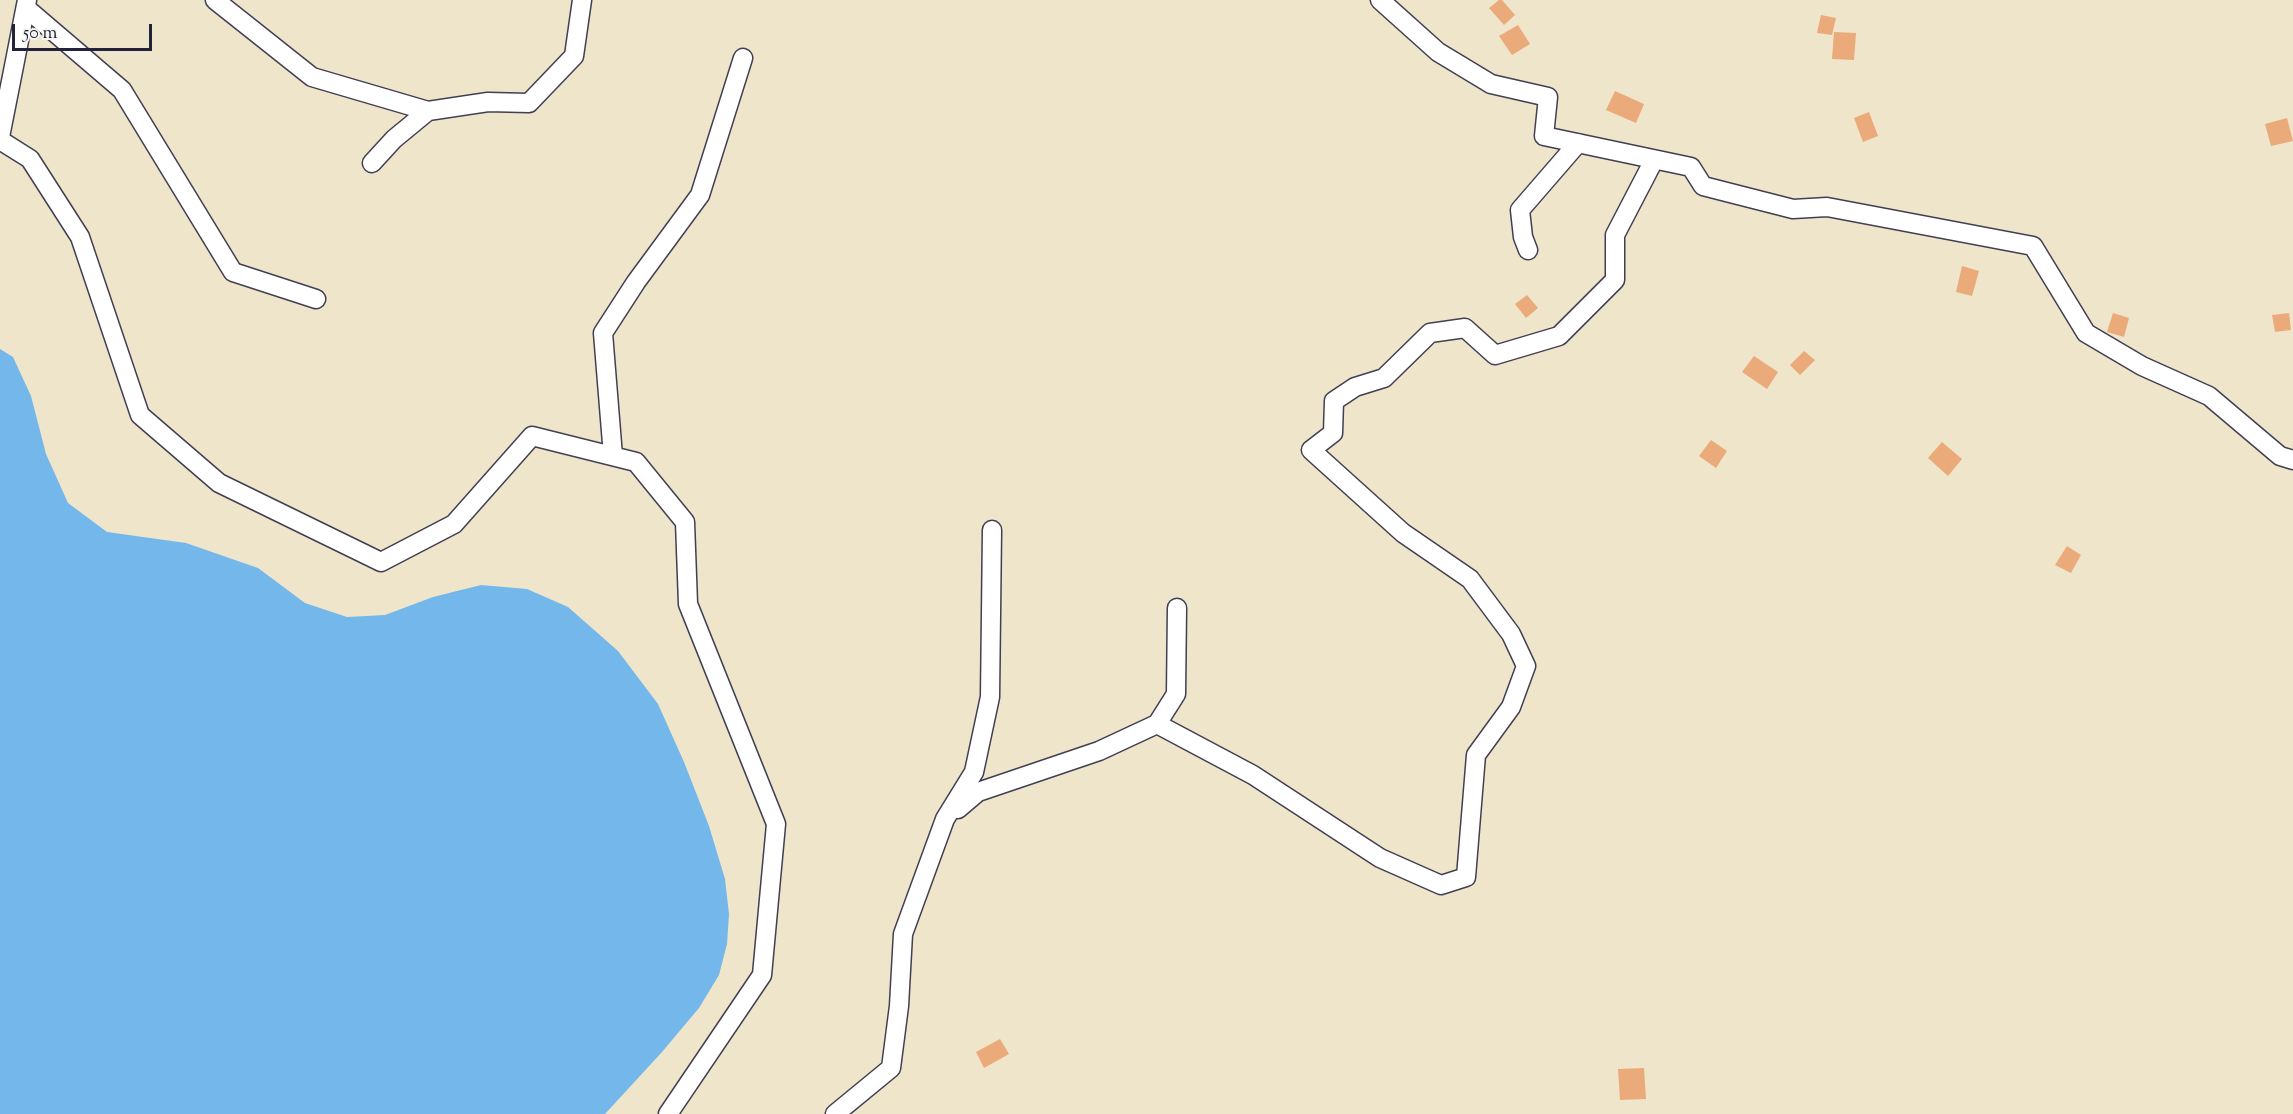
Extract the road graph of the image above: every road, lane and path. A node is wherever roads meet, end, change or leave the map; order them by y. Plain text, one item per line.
1 (214, 0) edge
2 (582, 0) edge
3 (1380, 0) edge
4 (27, 4) edge
5 (743, 58) dead end
6 (428, 111) junction
7 (0, 138) edge
8 (1578, 143) junction
9 (1654, 160) junction
10 (372, 163) dead end
11 (1528, 250) dead end
12 (316, 299) dead end
13 (613, 456) junction
14 (2293, 460) edge
15 (992, 530) dead end
16 (1177, 608) dead end
17 (1157, 724) junction
18 (945, 819) junction
19 (668, 1114) edge
20 (835, 1114) edge

1 - 6 street
2 - 6 street
3 - 8 street
4 - 7 street
4 - 12 street
5 - 13 street
6 - 10 street
7 - 13 street
8 - 9 street
8 - 11 street
9 - 14 street
9 - 17 street
13 - 19 street
15 - 18 street
16 - 17 street
17 - 18 street
18 - 20 street

